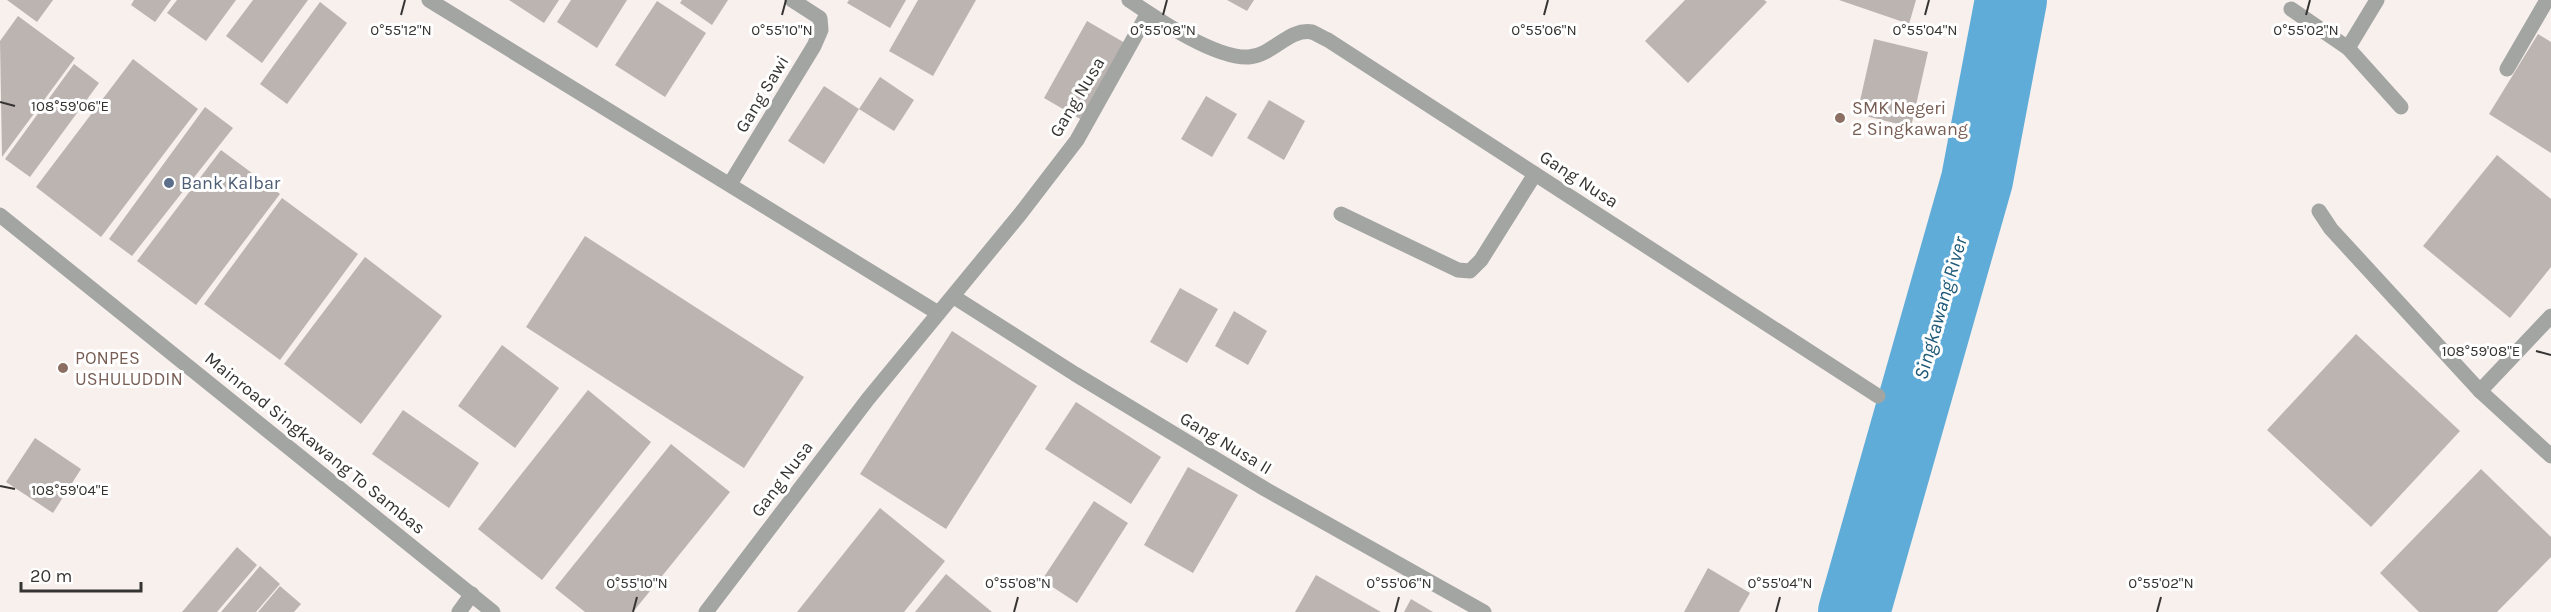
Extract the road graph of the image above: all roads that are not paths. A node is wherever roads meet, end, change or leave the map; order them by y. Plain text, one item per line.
1 (429, 0) edge
2 (792, 0) edge
3 (1129, 0) edge
4 (2377, 0) edge
5 (2547, 0) edge
6 (2291, 9) dead end
7 (1148, 13) junction
8 (2348, 48) junction
9 (2507, 69) dead end
10 (2401, 107) dead end
11 (1534, 174) junction
12 (730, 184) junction
13 (2319, 211) dead end
14 (1341, 214) dead end
15 (0, 215) edge
16 (954, 297) junction
17 (938, 313) junction
18 (2551, 316) edge
19 (2480, 391) junction
20 (1878, 396) dead end
21 (2551, 456) edge
22 (472, 594) junction
23 (459, 612) edge
24 (493, 612) edge
25 (706, 612) edge
26 (1484, 612) edge

1 - 12 street
2 - 12 street, Gang Sawi
3 - 7 street
4 - 8 street
5 - 9 street
6 - 8 street
7 - 11 street, Gang Nusa
7 - 16 street, Gang Nusa
8 - 10 street
11 - 14 street
11 - 20 street, Gang Nusa
12 - 17 street
13 - 19 street
15 - 22 street, Mainroad Singkawang To Sambas
16 - 17 street, Gang Nusa
16 - 26 street, Gang Nusa II
17 - 25 street, Gang Nusa
18 - 19 street
19 - 21 street
22 - 23 street
22 - 24 street, Mainroad Singkawang To Sambas

